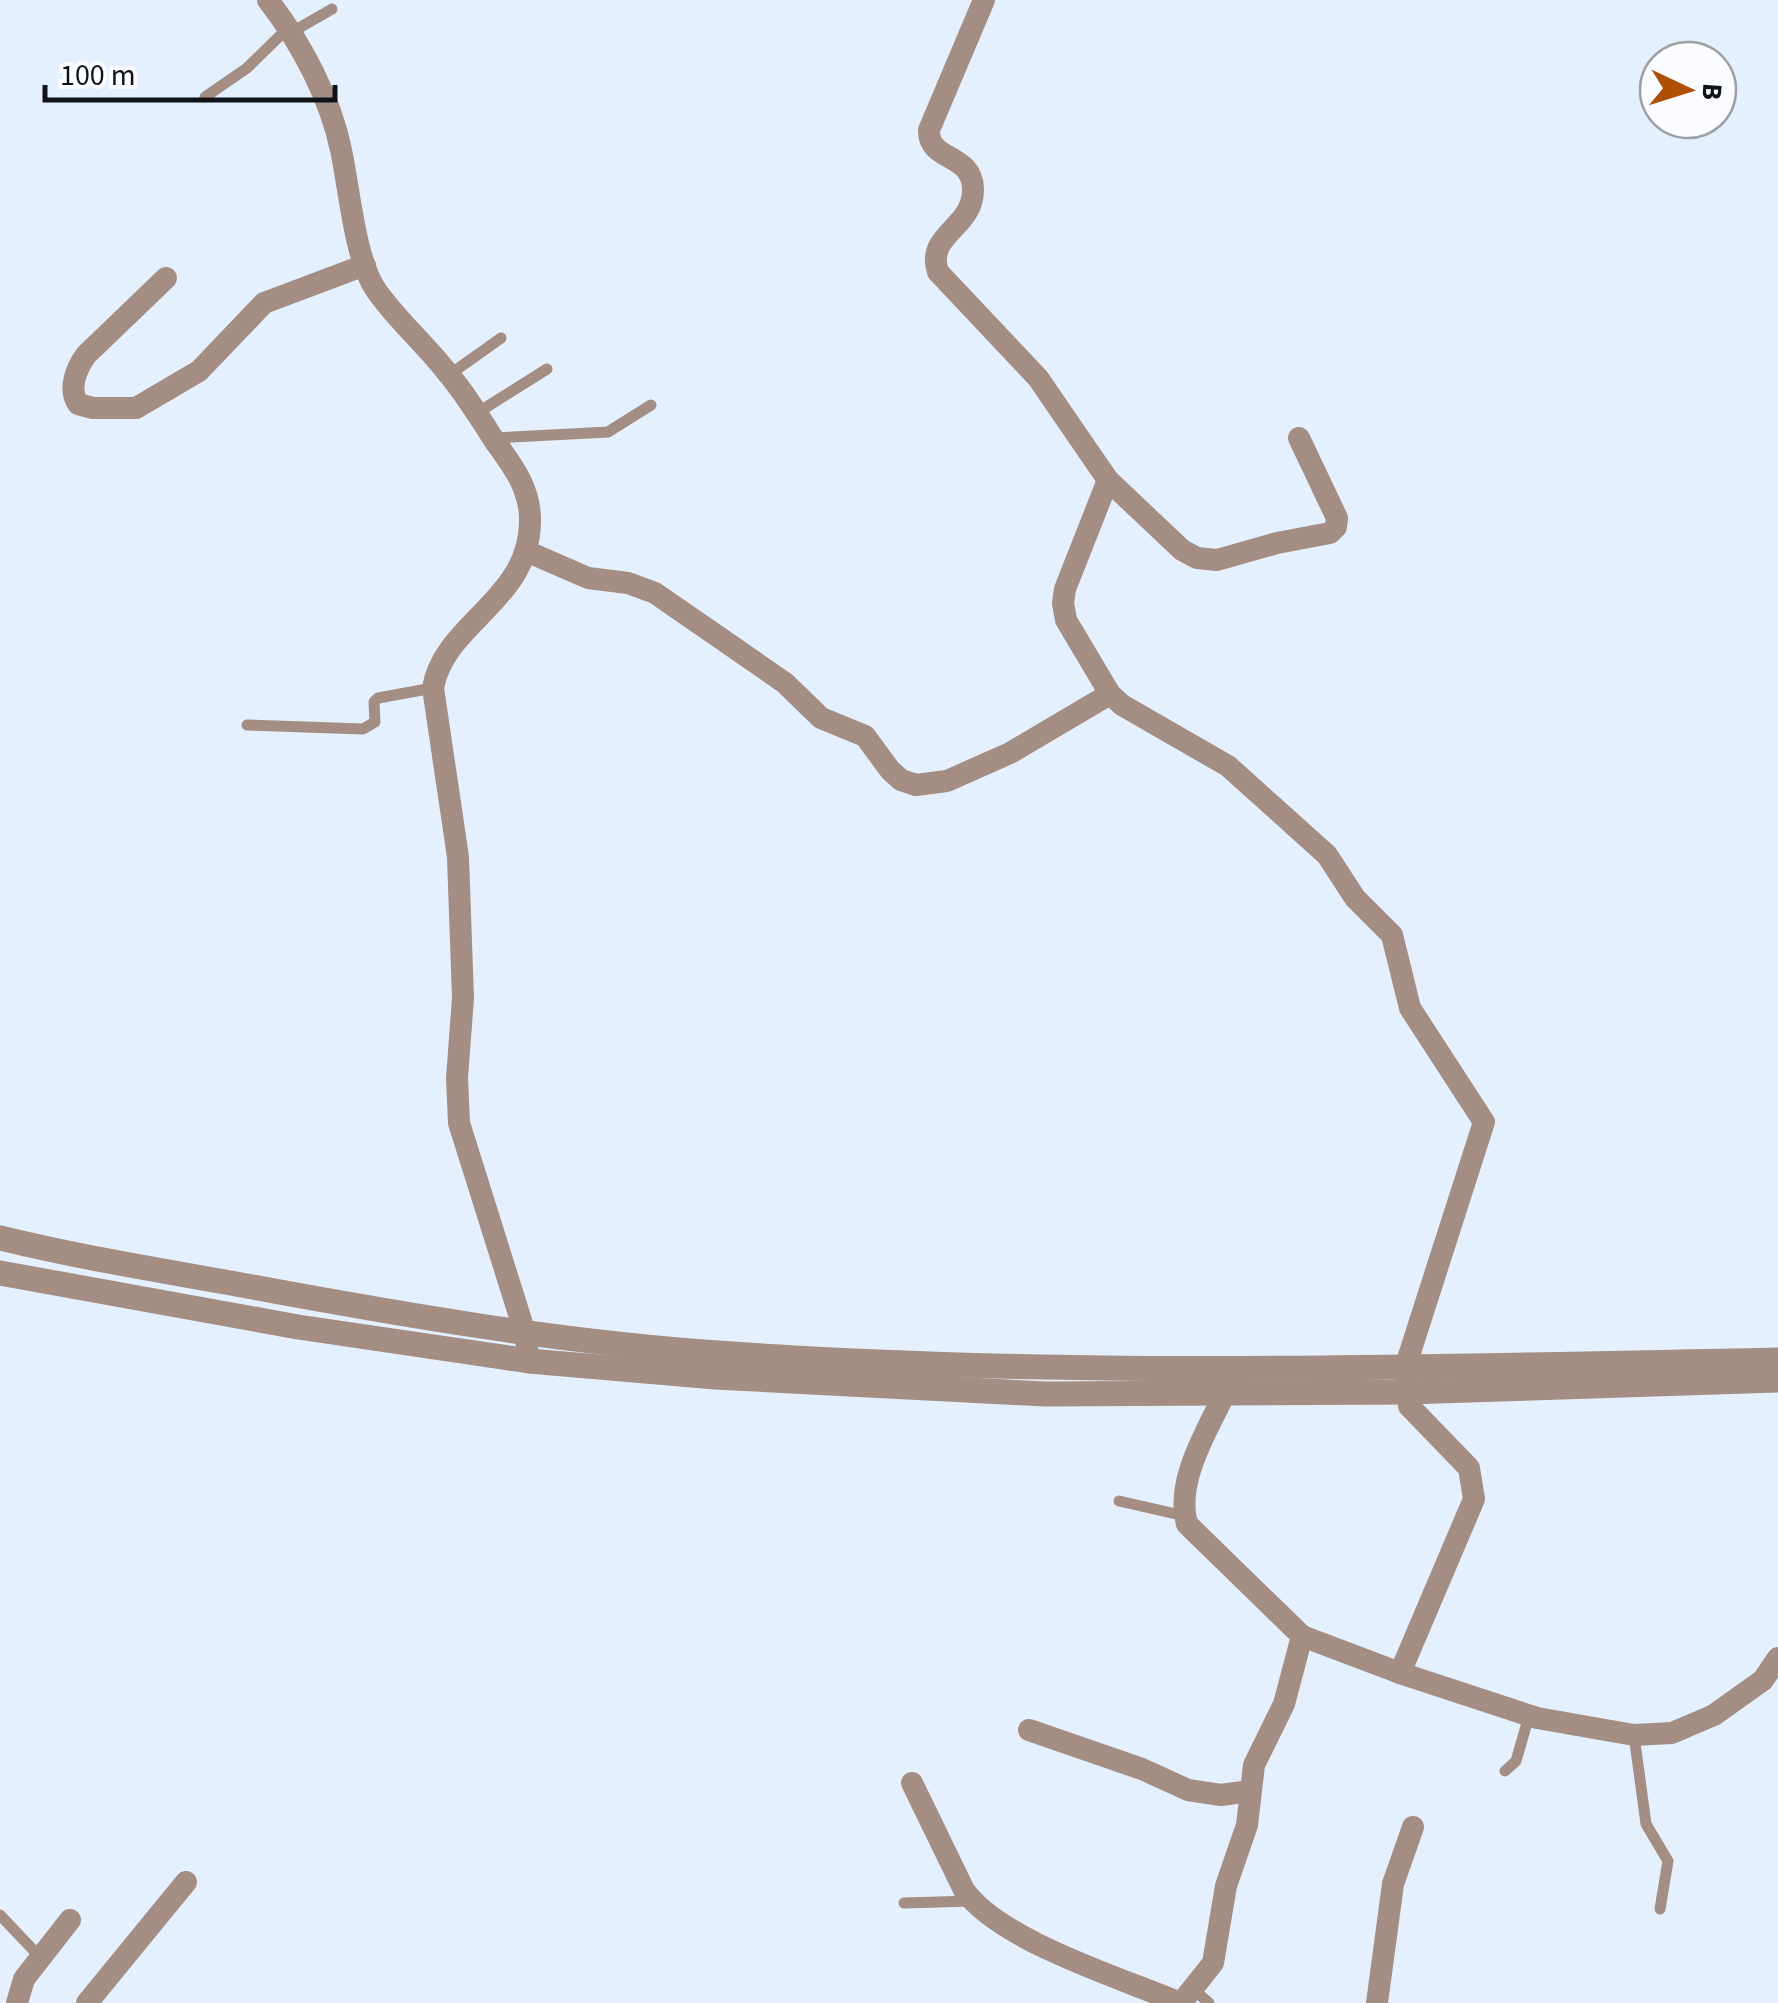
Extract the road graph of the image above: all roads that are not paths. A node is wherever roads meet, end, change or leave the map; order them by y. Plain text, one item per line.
1 (268, 0) edge
2 (984, 0) edge
3 (332, 10) dead end
4 (290, 29) junction
5 (205, 98) dead end
6 (365, 266) junction
7 (166, 278) dead end
8 (501, 338) dead end
9 (547, 369) dead end
10 (449, 374) junction
11 (651, 405) dead end
12 (476, 413) junction
13 (494, 438) junction
14 (1299, 438) dead end
15 (1108, 480) junction
16 (526, 550) junction
17 (433, 688) junction
18 (1110, 694) junction
19 (246, 726) dead end
20 (0, 1238) edge
21 (0, 1273) edge
22 (525, 1333) junction
23 (1778, 1360) edge
24 (529, 1362) junction
25 (1406, 1380) junction
26 (1778, 1380) edge
27 (1225, 1393) junction
28 (1119, 1501) dead end
29 (1185, 1516) junction
30 (1302, 1636) junction
31 (1778, 1658) edge
32 (1400, 1673) junction
33 (1530, 1716) junction
34 (1029, 1730) dead end
35 (1634, 1735) junction
36 (1504, 1771) dead end
37 (912, 1783) dead end
38 (1250, 1791) junction
39 (1413, 1827) dead end
40 (186, 1882) dead end
41 (972, 1901) junction
42 (904, 1903) dead end
43 (1660, 1909) dead end
44 (0, 1915) edge
45 (70, 1920) dead end
46 (39, 1956) junction
47 (1191, 2000) edge
48 (17, 2003) edge
49 (87, 2003) edge
50 (1377, 2003) edge

1 - 4 street
2 - 15 street
3 - 4 lane
4 - 5 lane
4 - 6 street
6 - 7 street
6 - 10 street
8 - 10 lane
9 - 12 lane
10 - 12 street
11 - 13 lane
12 - 13 street
13 - 16 street
14 - 15 street
15 - 18 street
16 - 17 street
16 - 18 street
17 - 19 lane
17 - 22 street
18 - 25 street
20 - 22 street
21 - 24 street
22 - 24 street
22 - 25 street
23 - 25 street
24 - 27 street
25 - 26 street
25 - 27 street
25 - 32 street
27 - 29 street
28 - 29 lane
29 - 30 street
30 - 32 street
30 - 38 street
31 - 35 street
32 - 33 street
33 - 35 street
33 - 36 lane
34 - 38 street
35 - 43 lane
37 - 41 street
38 - 47 street
39 - 50 street
40 - 49 street
41 - 42 lane
41 - 47 street
44 - 46 lane
45 - 46 street
46 - 48 street

